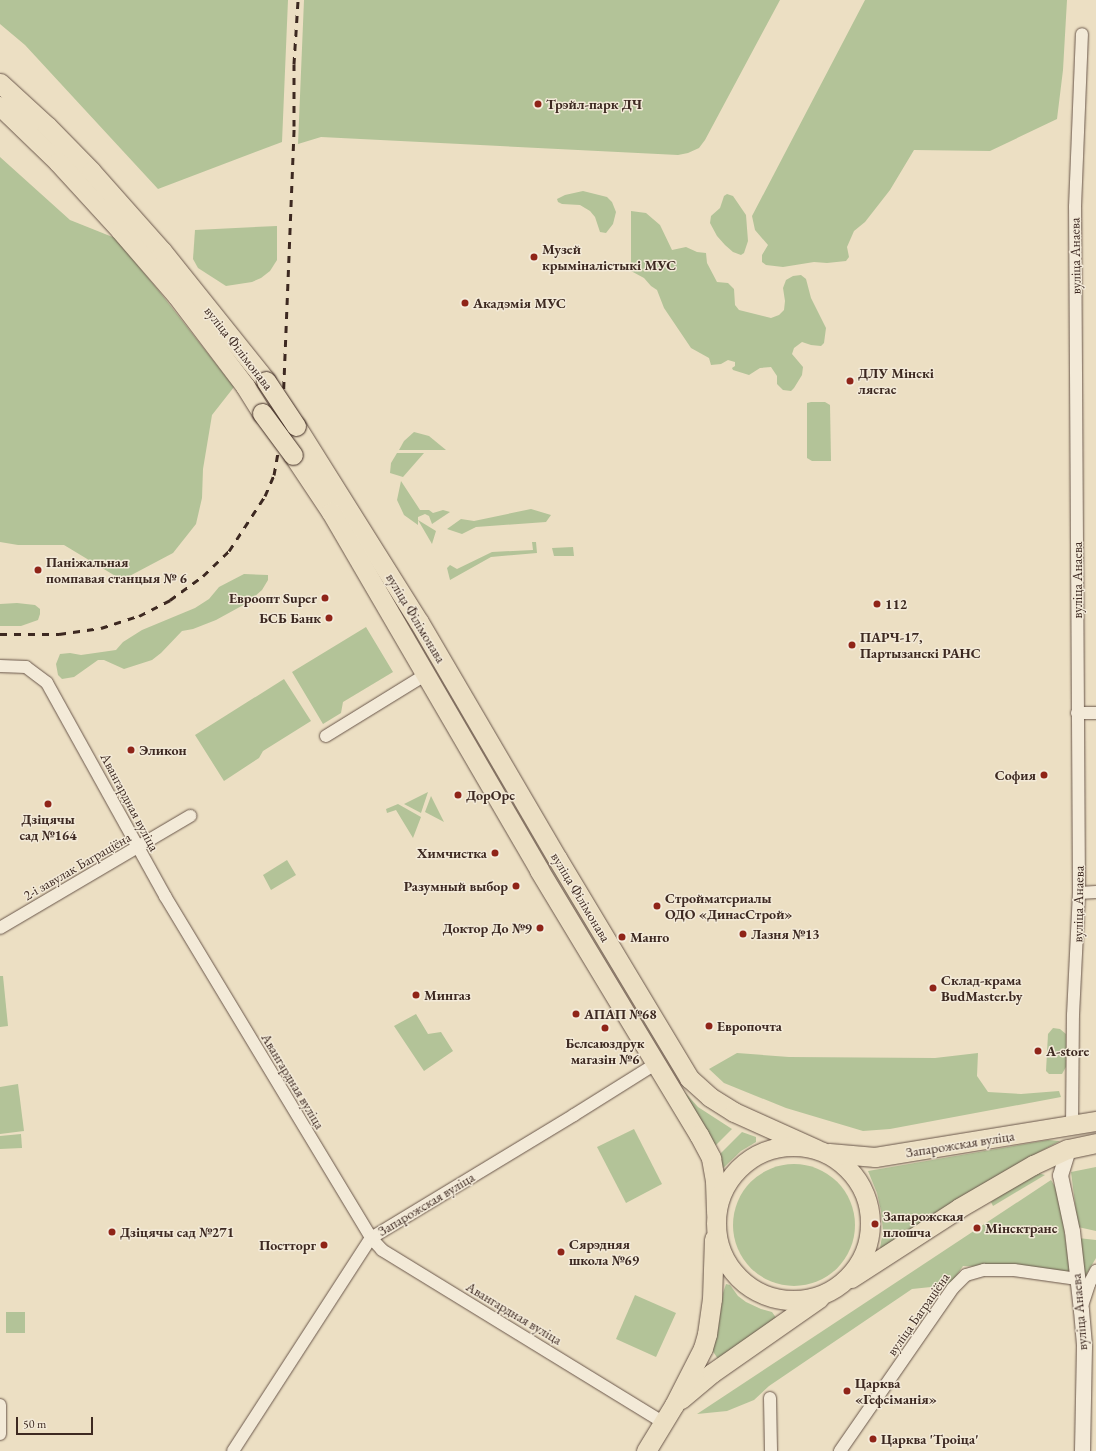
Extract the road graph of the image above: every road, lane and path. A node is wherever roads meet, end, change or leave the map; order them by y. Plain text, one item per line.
1 (1082, 34) dead end
2 (0, 83) edge
3 (0, 106) edge
4 (419, 622) junction
5 (402, 632) junction
6 (0, 666) edge
7 (425, 675) junction
8 (1077, 713) junction
9 (1096, 713) edge
10 (326, 736) dead end
11 (190, 816) dead end
12 (138, 848) junction
13 (1096, 892) edge
14 (1079, 893) junction
15 (0, 928) edge
16 (657, 1063) junction
17 (1096, 1121) edge
18 (1072, 1126) junction
19 (1096, 1143) edge
20 (1068, 1149) junction
21 (820, 1150) junction
22 (1033, 1165) junction
23 (1060, 1175) junction
24 (716, 1218) junction
25 (371, 1238) junction
26 (1095, 1273) edge
27 (1077, 1279) junction
28 (834, 1288) junction
29 (1081, 1310) junction
30 (770, 1398) dead end
31 (0, 1405) edge
32 (674, 1405) junction
33 (663, 1422) junction
34 (0, 1434) edge
35 (233, 1451) edge
36 (646, 1451) edge
37 (771, 1451) edge
38 (840, 1451) edge
39 (1082, 1451) edge

1 - 8 street, вуліца Анаева
2 - 4 main road, вуліца Філімонава, bridge
3 - 5 main road, вуліца Філімонава, bridge
4 - 5 main road
4 - 21 main road, вуліца Філімонава
5 - 7 main road, вуліца Філімонава
6 - 12 street, Авангардная вуліца
7 - 10 street
7 - 16 main road, вуліца Філімонава
8 - 9 street
8 - 14 street, вуліца Анаева
11 - 12 street, 2-і завулак Баграціёна
12 - 15 street, 2-і завулак Баграціёна
12 - 25 street, Авангардная вуліца
13 - 14 street
14 - 18 street, вуліца Анаева
16 - 24 main road, вуліца Філімонава
16 - 25 street, Запарожская вуліца
17 - 18 main road, Запарожская вуліца
18 - 21 main road, Запарожская вуліца
19 - 20 main road
20 - 22 main road
20 - 23 street, вуліца Анаева
21 - 24 main road
21 - 28 main road
22 - 23 street
22 - 28 main road
23 - 27 street, вуліца Анаева
24 - 28 main road
24 - 32 main road
25 - 33 street, Авангардная вуліца
25 - 35 street, Запарожская вуліца
26 - 29 street
27 - 29 street, вуліца Анаева
27 - 38 street, вуліца Баграціёна
28 - 32 main road
29 - 39 street, вуліца Анаева
30 - 37 street
31 - 34 street
32 - 33 main road
33 - 36 main road

